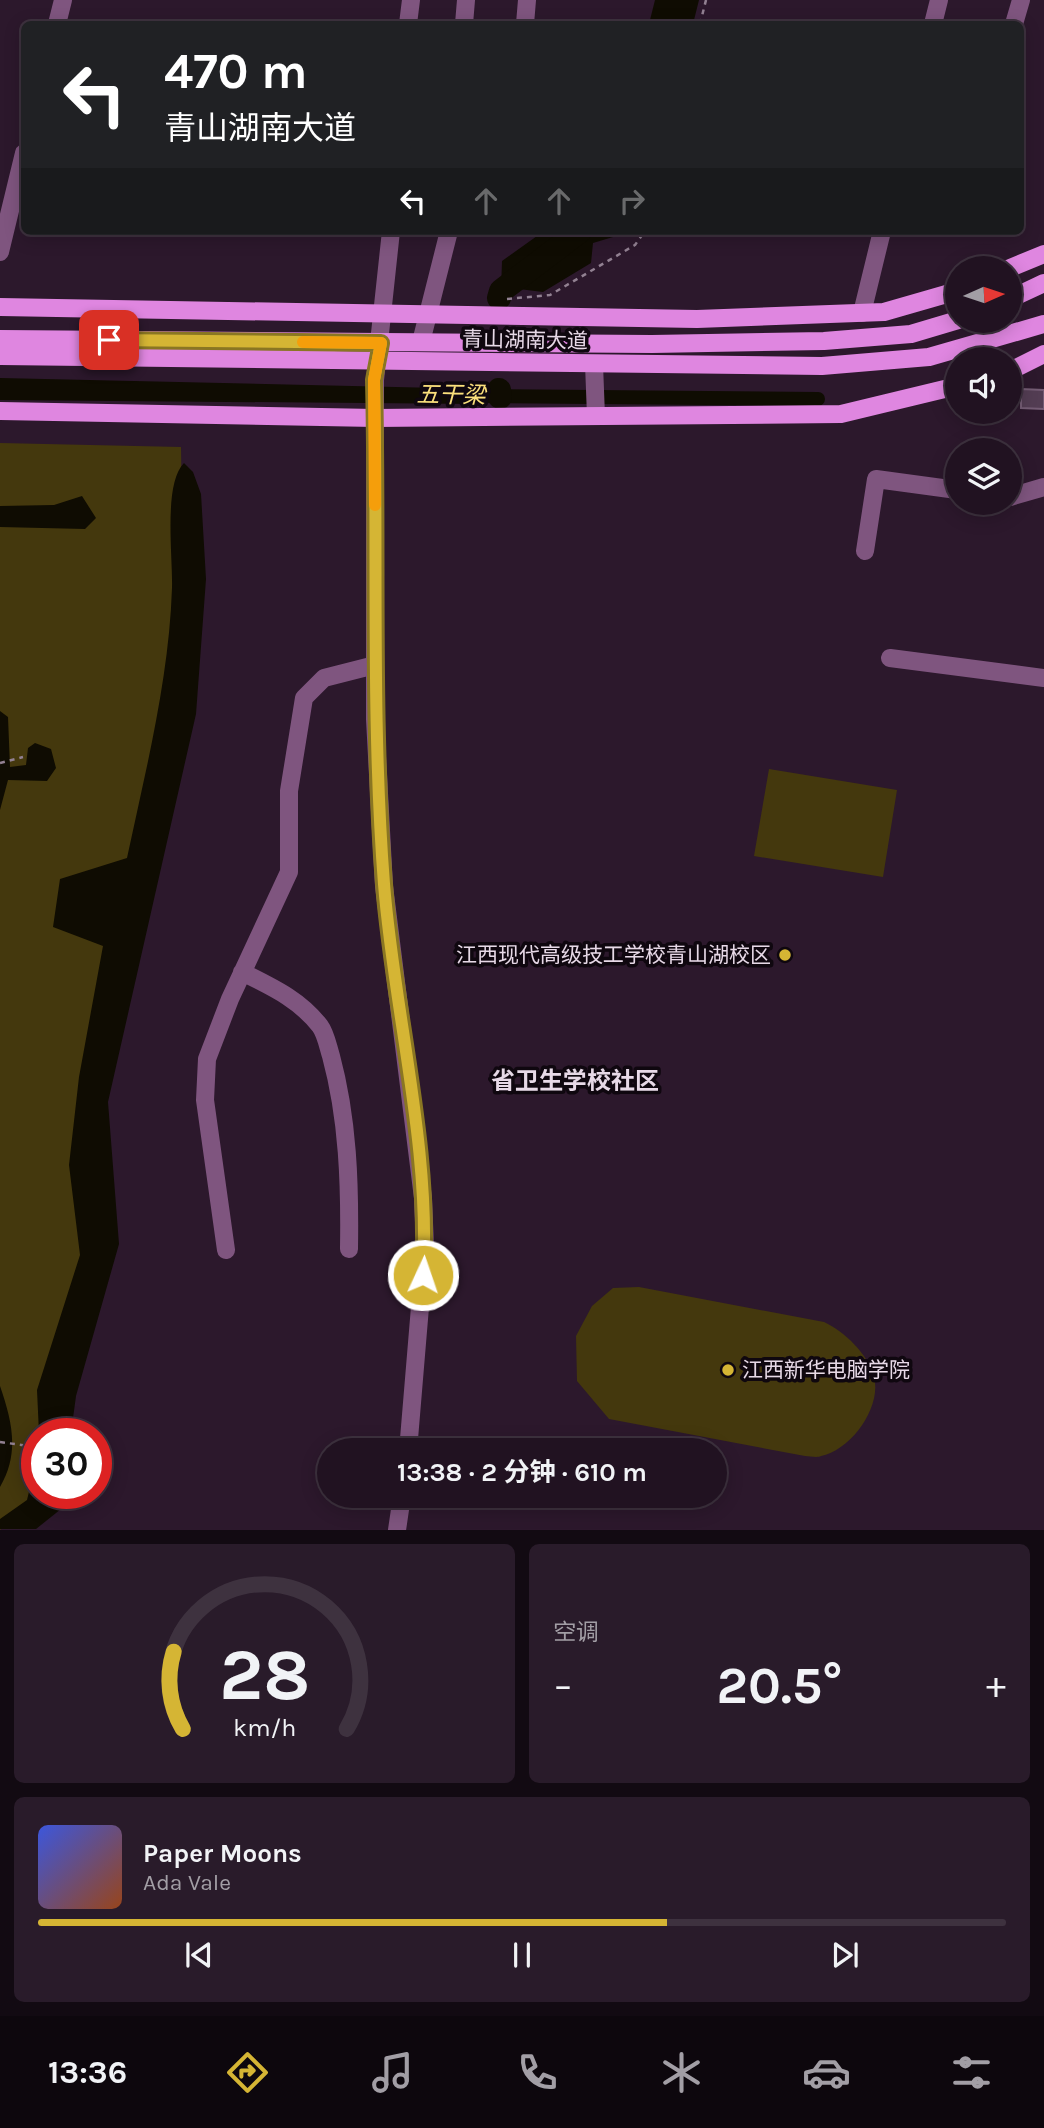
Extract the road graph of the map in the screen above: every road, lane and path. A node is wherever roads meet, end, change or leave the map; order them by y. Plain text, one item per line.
1 (63, 0) edge
2 (411, 0) edge
3 (466, 0) edge
4 (527, 0) edge
5 (706, 0) edge
6 (939, 0) edge
7 (1021, 0) edge
8 (58, 21) edge
9 (408, 21) edge
10 (464, 21) edge
11 (525, 21) edge
12 (700, 21) edge
13 (934, 21) edge
14 (1015, 21) edge
15 (21, 165) edge
16 (391, 235) edge
17 (448, 235) edge
18 (642, 235) edge
19 (881, 235) edge
20 (0, 252) edge
21 (1044, 254) edge
22 (1022, 263) edge
23 (1044, 283) edge
24 (1022, 293) edge
25 (945, 294) edge
26 (496, 300) dead end
27 (0, 307) edge
28 (862, 313) junction
29 (384, 314) junction
30 (429, 314) junction
31 (945, 324) edge
32 (1044, 324) edge
33 (0, 339) edge
34 (421, 342) junction
35 (379, 352) junction
36 (1044, 354) edge
37 (0, 356) edge
38 (1022, 365) edge
39 (595, 372) junction
40 (945, 389) edge
41 (0, 411) edge
42 (596, 414) junction
43 (375, 415) junction
44 (1044, 486) edge
45 (945, 488) edge
46 (1022, 493) edge
47 (865, 551) dead end
48 (890, 658) dead end
49 (375, 665) junction
50 (1044, 678) edge
51 (23, 757) dead end
52 (0, 763) edge
53 (242, 972) junction
54 (349, 1249) dead end
55 (226, 1250) dead end
56 (409, 1438) edge
57 (0, 1442) edge
58 (21, 1445) edge
59 (400, 1508) edge
60 (397, 1530) edge

1 - 8 street
2 - 9 street
3 - 10 street
4 - 11 street
5 - 12 path
6 - 13 street
7 - 14 street
15 - 20 street
16 - 29 street
17 - 30 street
18 - 26 path
19 - 28 street
21 - 22 main road
23 - 24 main road
25 - 28 main road
27 - 29 main road
28 - 30 main road
29 - 30 main road
29 - 35 street
30 - 34 street
31 - 34 main road, 青山湖南大道
32 - 39 main road, 青山湖南大道
33 - 35 main road, 青山湖南大道
34 - 35 main road, 青山湖南大道
35 - 37 main road, 青山湖南大道
35 - 39 main road, 青山湖南大道
35 - 43 street
36 - 38 main road
39 - 42 street
40 - 42 main road
41 - 43 main road
42 - 43 main road
43 - 49 street
44 - 46 street
45 - 47 street
48 - 50 street
49 - 53 street
49 - 56 street
51 - 52 path
53 - 54 street
53 - 55 street
57 - 58 path
59 - 60 street

